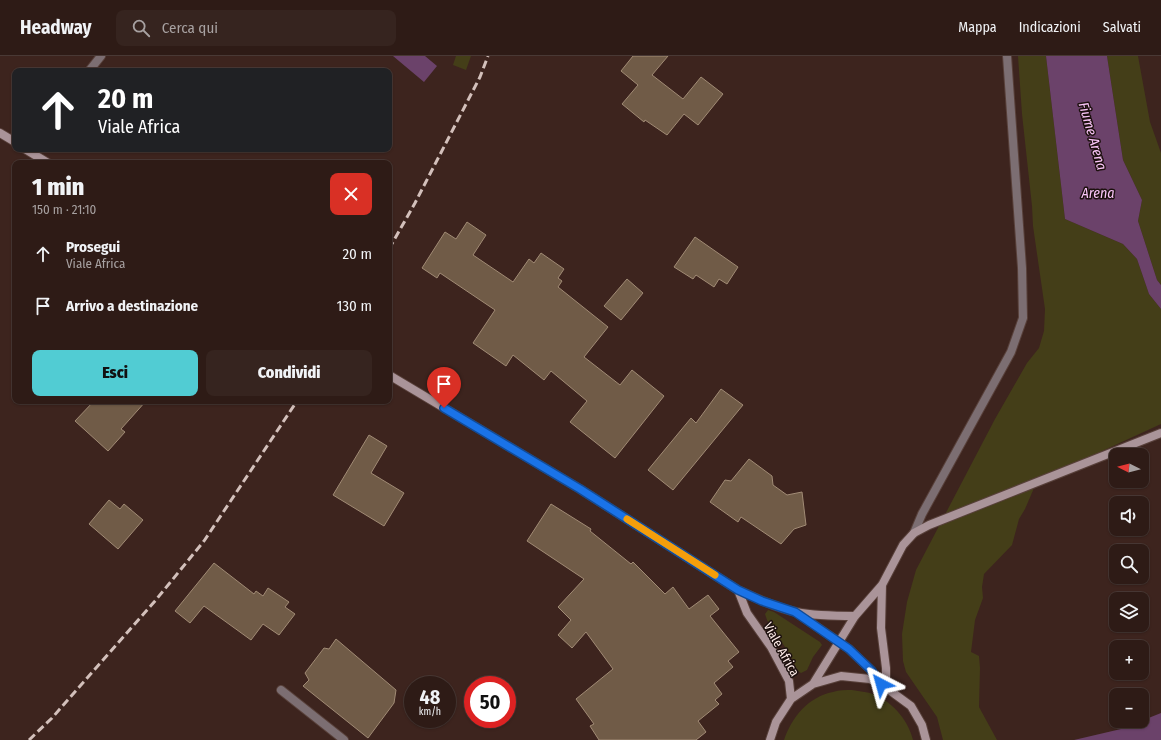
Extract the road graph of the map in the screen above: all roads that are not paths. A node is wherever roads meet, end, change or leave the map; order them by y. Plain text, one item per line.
1 (102, 56) edge
2 (1007, 56) edge
3 (92, 68) edge
4 (0, 133) edge
5 (12, 140) edge
6 (30, 152) edge
7 (43, 160) edge
8 (392, 377) edge
9 (1161, 433) edge
10 (914, 533) junction
11 (882, 585) junction
12 (738, 590) junction
13 (795, 612) junction
14 (855, 616) junction
15 (839, 642) junction
16 (813, 684) junction
17 (884, 686) junction
18 (281, 690) dead end
19 (792, 699) junction
20 (344, 740) edge
21 (770, 740) edge
22 (926, 740) edge

1 - 3 street
2 - 10 street
4 - 5 main road
6 - 7 main road
8 - 12 main road, Viale Africa
9 - 10 main road
10 - 11 main road
11 - 14 main road
11 - 17 main road
12 - 13 main road, Viale Africa
12 - 19 main road, Viale Africa
13 - 14 main road, Viale Africa
13 - 15 main road, Viale Africa
14 - 15 main road
15 - 16 main road
15 - 17 main road, Viale Africa
16 - 17 main road
16 - 19 main road
17 - 22 main road
18 - 20 street
19 - 21 main road

